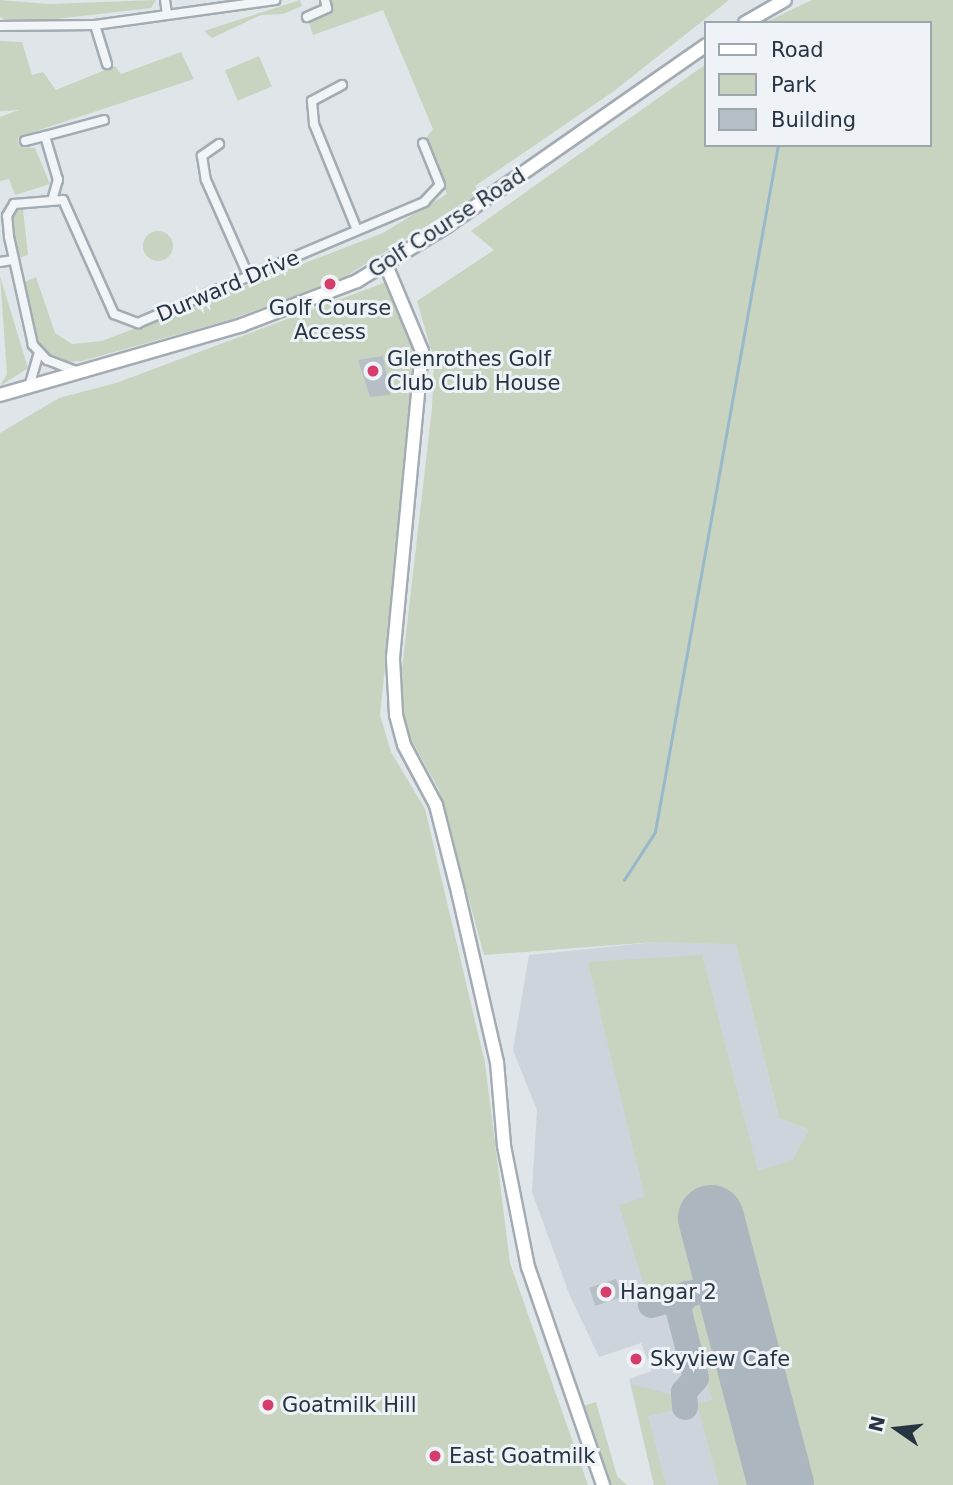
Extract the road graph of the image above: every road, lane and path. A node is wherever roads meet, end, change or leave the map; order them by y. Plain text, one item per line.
1 (165, 0) edge
2 (275, 0) edge
3 (325, 0) edge
4 (785, 0) edge
5 (167, 15) junction
6 (307, 17) dead end
7 (748, 21) edge
8 (95, 25) junction
9 (0, 26) edge
10 (704, 46) edge
11 (107, 65) dead end
12 (342, 85) dead end
13 (104, 120) dead end
14 (45, 136) junction
15 (25, 141) dead end
16 (423, 142) dead end
17 (219, 144) dead end
18 (53, 197) junction
19 (357, 230) junction
20 (12, 260) junction
21 (0, 262) edge
22 (386, 265) junction
23 (249, 277) junction
24 (38, 353) junction
25 (83, 372) junction
26 (28, 387) junction
27 (0, 395) edge
28 (603, 1485) edge

1 - 5 street
2 - 5 street
3 - 6 street
4 - 7 street
5 - 8 street
8 - 9 street
8 - 11 street
10 - 22 street, Golf Course Road
12 - 19 street
13 - 14 street
14 - 15 street
14 - 18 street
16 - 19 street, Durward Drive
17 - 23 street
18 - 20 street
18 - 23 street, Durward Drive
19 - 23 street, Durward Drive
20 - 21 street
20 - 24 street
22 - 25 street, Golf Course Road
22 - 28 street
24 - 25 street
24 - 26 street
25 - 26 street, Golf Course Road
26 - 27 street, Golf Course Road

